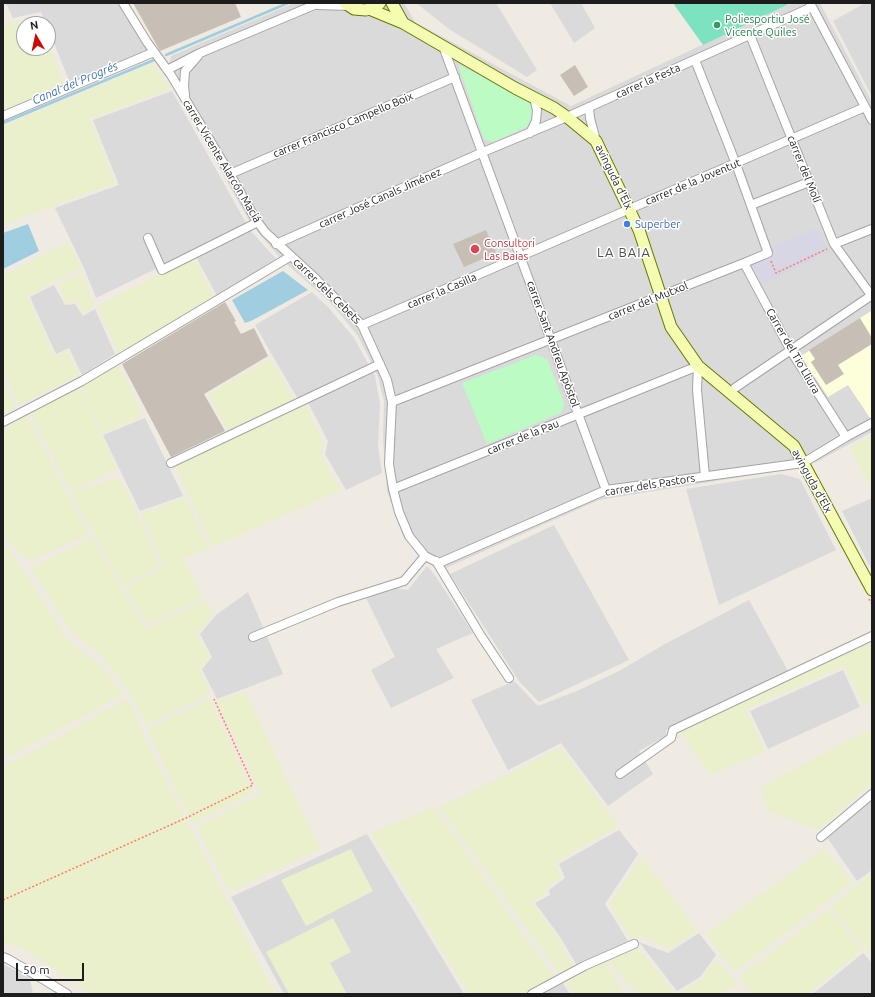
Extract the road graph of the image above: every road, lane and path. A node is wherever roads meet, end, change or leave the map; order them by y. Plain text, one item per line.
1 (123, 3) edge
2 (306, 3) edge
3 (380, 3) edge
4 (392, 3) edge
5 (318, 4) edge
6 (348, 5) edge
7 (811, 5) edge
8 (369, 9) junction
9 (301, 11) junction
10 (403, 23) junction
11 (750, 35) junction
12 (443, 46) junction
13 (154, 52) junction
14 (200, 54) junction
15 (695, 60) junction
16 (169, 73) junction
17 (455, 77) junction
18 (534, 98) junction
19 (187, 101) junction
20 (589, 107) junction
21 (865, 107) junction
22 (3, 116) edge
23 (567, 117) junction
24 (872, 120) edge
25 (530, 133) junction
26 (792, 139) junction
27 (596, 141) junction
28 (483, 152) junction
29 (736, 164) junction
30 (230, 174) junction
31 (809, 182) junction
32 (751, 205) junction
33 (630, 210) junction
34 (258, 222) junction
35 (872, 229) edge
36 (148, 238) dead end
37 (833, 240) junction
38 (276, 244) junction
39 (767, 251) junction
40 (291, 256) junction
41 (521, 257) junction
42 (744, 263) junction
43 (872, 295) edge
44 (661, 296) junction
45 (362, 325) junction
46 (551, 340) junction
47 (791, 351) junction
48 (380, 364) junction
49 (698, 366) junction
50 (729, 392) junction
51 (392, 402) junction
52 (578, 414) junction
53 (3, 422) edge
54 (872, 423) edge
55 (846, 437) junction
56 (171, 463) dead end
57 (803, 463) junction
58 (705, 476) junction
59 (393, 489) junction
60 (606, 490) junction
61 (425, 556) junction
62 (437, 562) junction
63 (868, 577) edge
64 (872, 590) edge
65 (872, 636) edge
66 (253, 637) dead end
67 (509, 678) dead end
68 (214, 699) dead end
69 (620, 774) dead end
70 (872, 794) edge
71 (821, 837) dead end
72 (3, 900) edge
73 (634, 944) dead end
74 (3, 958) edge
75 (67, 994) edge
76 (532, 994) edge

1 - 13 street, carrer Vicente Alarcón Maciá
2 - 9 street
3 - 8 main road
4 - 10 main road
5 - 6 street
5 - 9 street
6 - 8 main road, avinguda d'Elx
7 - 11 street, carrer la Festa
7 - 21 street
8 - 10 main road, avinguda d'Elx
9 - 14 street
10 - 12 main road, avinguda d'Elx
11 - 15 street, carrer la Festa
11 - 26 street, carrer del Molí
12 - 17 street, carrer Sant Andreu Apòstol
12 - 18 main road, avinguda d'Elx
13 - 16 street, carrer Vicente Alarcón Maciá
13 - 22 street
14 - 16 street
14 - 19 street
15 - 20 street, carrer la Festa
15 - 29 street
16 - 19 street, carrer Vicente Alarcón Maciá
17 - 28 street, carrer Sant Andreu Apòstol
17 - 30 street, carrer Francisco Campello Boix
18 - 23 main road, avinguda d'Elx
18 - 25 street
19 - 30 street, carrer Vicente Alarcón Maciá
20 - 23 street, carrer la Festa
20 - 27 street
21 - 24 street
21 - 26 street, carrer de la Joventut
23 - 25 street, carrer la Festa
23 - 27 main road, avinguda d'Elx
25 - 28 street, carrer la Festa
26 - 29 street, carrer de la Joventut
26 - 31 street, carrer del Molí
27 - 33 main road, avinguda d'Elx
28 - 38 street, carrer José Canals Jiménez
28 - 41 street, carrer Sant Andreu Apòstol
29 - 32 street
29 - 33 street, carrer de la Joventut
30 - 34 street, carrer Vicente Alarcón Maciá
31 - 32 street
31 - 37 street, carrer del Molí
32 - 39 street
33 - 41 street, carrer de la Joventut
33 - 44 main road, avinguda d'Elx
34 - 36 street
34 - 38 street, carrer Vicente Alarcón Maciá
35 - 37 street
37 - 39 path
37 - 43 street, carrer del Molí
38 - 40 street, carrer dels Cebets
39 - 42 street, carrer del Mutxol
40 - 45 street, carrer dels Cebets
40 - 53 street
41 - 45 street, carrer la Casilla
41 - 46 street, carrer Sant Andreu Apòstol
42 - 44 street, carrer del Mutxol
42 - 47 street, Carrer del Tio Lliura
43 - 47 street
44 - 46 street, carrer del Mutxol
44 - 49 main road, avinguda d'Elx
45 - 48 street, carrer dels Cebets
46 - 51 street, carrer del Mutxol
46 - 52 street, carrer Sant Andreu Apòstol
47 - 50 street
47 - 55 street, Carrer del Tio Lliura
48 - 51 street, carrer dels Cebets
48 - 56 street
49 - 50 main road, avinguda d'Elx
49 - 52 street, carrer de la Pau
49 - 58 street
50 - 57 main road, avinguda d'Elx
51 - 59 street, carrer dels Cebets
52 - 59 street, carrer de la Pau
52 - 60 street, carrer Sant Andreu Apòstol
54 - 55 street
55 - 57 street
57 - 58 street, carrer dels Pastors
57 - 63 main road, avinguda d'Elx
58 - 60 street, carrer dels Pastors
59 - 61 street, carrer dels Cebets
60 - 62 street, carrer dels Pastors
61 - 62 street, carrer dels Cebets
61 - 66 street
62 - 67 street
63 - 64 main road, avinguda d'Elx
65 - 69 street
68 - 72 path
70 - 71 street
73 - 76 street
74 - 75 street

